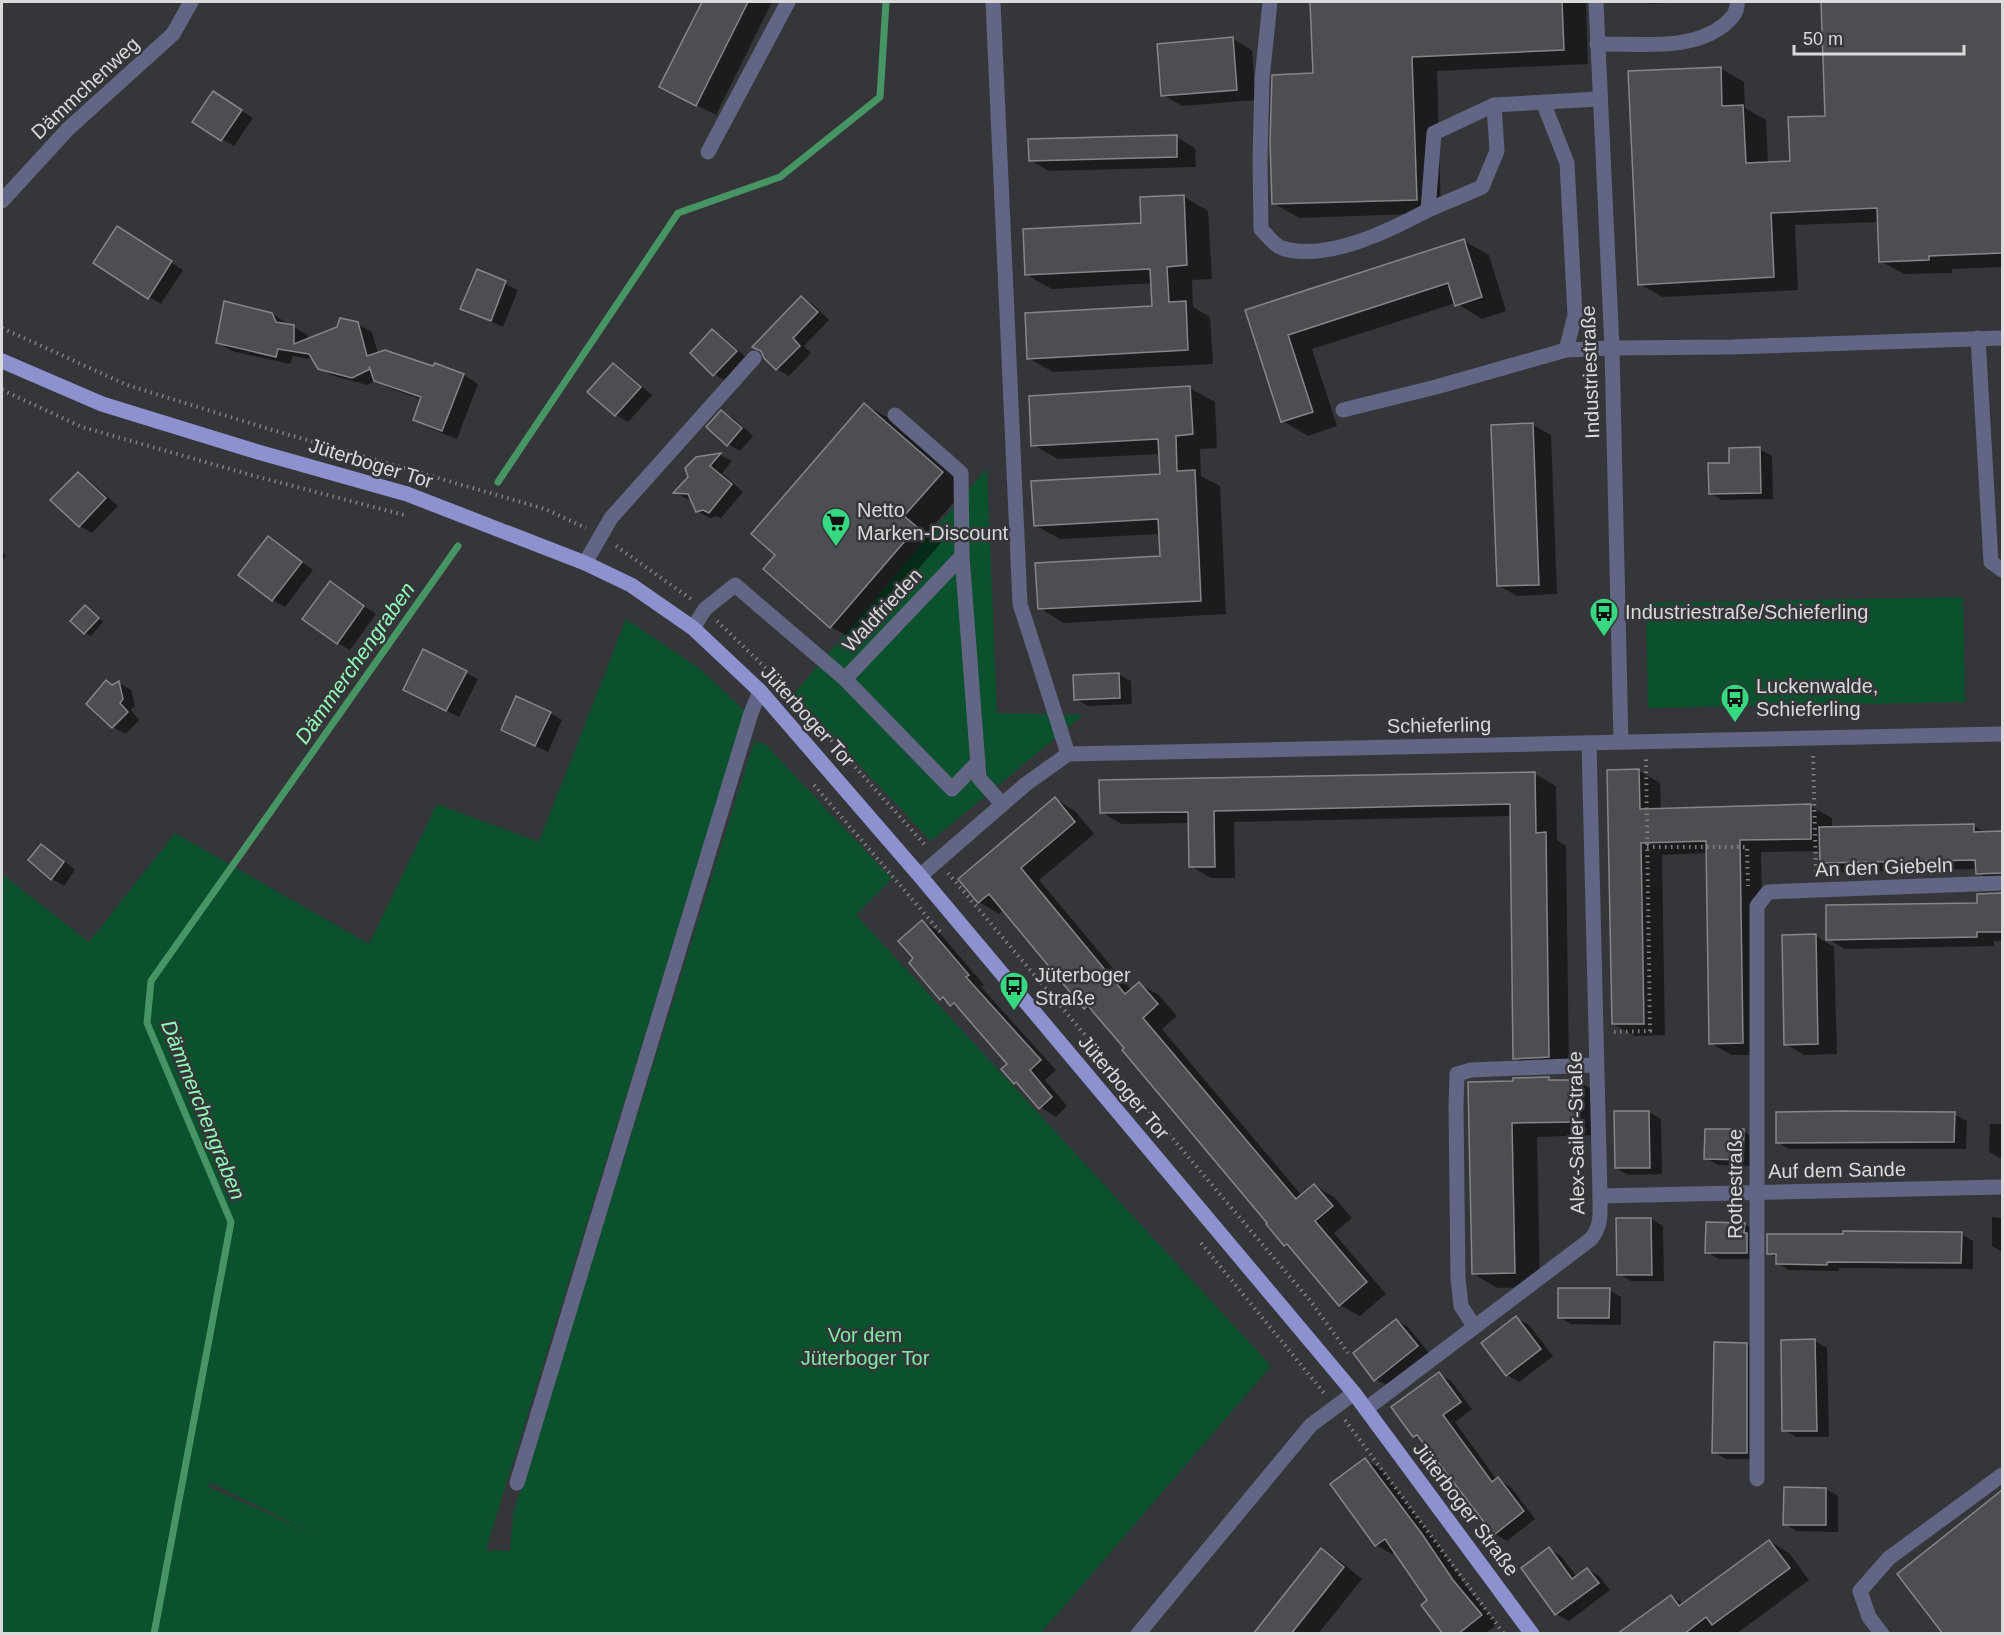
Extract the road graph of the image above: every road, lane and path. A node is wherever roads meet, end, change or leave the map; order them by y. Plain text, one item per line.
1 (191, 2) edge
2 (788, 2) edge
3 (993, 2) edge
4 (1270, 2) edge
5 (1596, 2) edge
6 (1737, 2) edge
7 (1597, 44) junction
8 (1599, 99) junction
9 (1543, 102) junction
10 (1494, 105) junction
11 (708, 152) dead end
12 (2, 201) edge
13 (1428, 210) junction
14 (2, 328) edge
15 (1978, 338) junction
16 (2002, 338) edge
17 (1612, 348) junction
18 (1566, 350) junction
19 (754, 358) dead end
20 (2, 361) edge
21 (2, 390) edge
22 (1343, 410) dead end
23 (895, 415) dead end
24 (414, 519) dead end
25 (601, 535) junction
26 (962, 556) junction
27 (585, 563) junction
28 (2002, 570) edge
29 (705, 609) junction
30 (693, 628) junction
31 (845, 679) junction
32 (779, 681) dead end
33 (760, 691) junction
34 (795, 699) dead end
35 (2002, 734) edge
36 (1812, 738) junction
37 (1621, 742) junction
38 (1645, 742) junction
39 (1589, 743) junction
40 (1068, 754) junction
41 (978, 762) junction
42 (813, 784) dead end
43 (1002, 804) junction
44 (1647, 847) junction
45 (938, 860) junction
46 (920, 876) junction
47 (2002, 883) edge
48 (1817, 890) junction
49 (1766, 895) junction
50 (942, 935) dead end
51 (1595, 1032) junction
52 (1596, 1065) junction
53 (2002, 1187) edge
54 (1756, 1193) junction
55 (1600, 1196) junction
56 (1198, 1240) dead end
57 (1474, 1326) junction
58 (1350, 1356) dead end
59 (1354, 1393) junction
60 (1335, 1407) junction
61 (1365, 1409) junction
62 (2002, 1475) edge
63 (1757, 1479) dead end
64 (517, 1483) dead end
65 (1529, 1632) edge
66 (1138, 1634) edge
67 (1504, 1634) edge
68 (1882, 1634) edge

1 - 12 street, Dämmchenweg
2 - 11 street
3 - 40 street
4 - 13 street
5 - 7 street, Industriestraße
6 - 7 street
7 - 8 street, Industriestraße
8 - 9 street
8 - 17 street, Industriestraße
9 - 10 street
9 - 18 street
10 - 13 street
10 - 13 street
14 - 25 path
15 - 16 street
15 - 17 street
15 - 28 street
17 - 18 street
17 - 37 street, Industriestraße
18 - 22 street
19 - 25 street
20 - 27 main road, Jüterboger Tor
21 - 24 path
23 - 26 street
25 - 27 street
25 - 29 path
26 - 31 street, Waldfrieden
26 - 41 street
27 - 30 main road, Jüterboger Tor
29 - 30 street, Waldfrieden
29 - 31 street, Waldfrieden
29 - 32 path
30 - 33 main road, Jüterboger Tor
31 - 41 street
33 - 46 main road, Jüterboger Tor
33 - 64 street
34 - 45 path
35 - 36 street, Schieferling
36 - 38 street, Schieferling
36 - 48 path
37 - 38 street, Schieferling
37 - 39 street, Schieferling
38 - 44 path
39 - 40 street, Schieferling
39 - 51 street, Alex-Sailer-Straße
40 - 43 street
41 - 43 street
42 - 50 path
43 - 45 street
44 - 49 path
44 - 51 path
45 - 46 street
45 - 58 path
46 - 59 main road, Jüterboger Tor
47 - 48 street, An den Giebeln
48 - 49 street, An den Giebeln
49 - 54 street, Rothestraße
51 - 52 street, Alex-Sailer-Straße
52 - 55 street, Alex-Sailer-Straße
52 - 57 street
53 - 54 street, Auf dem Sande
54 - 55 street, Auf dem Sande
54 - 63 street, Rothestraße
55 - 57 street, Alex-Sailer-Straße
56 - 60 path
57 - 61 street, Alex-Sailer-Straße
59 - 60 street
59 - 61 main road, Jüterboger Tor
60 - 66 street
60 - 67 path
61 - 65 main road, Jüterboger Straße
62 - 68 street

